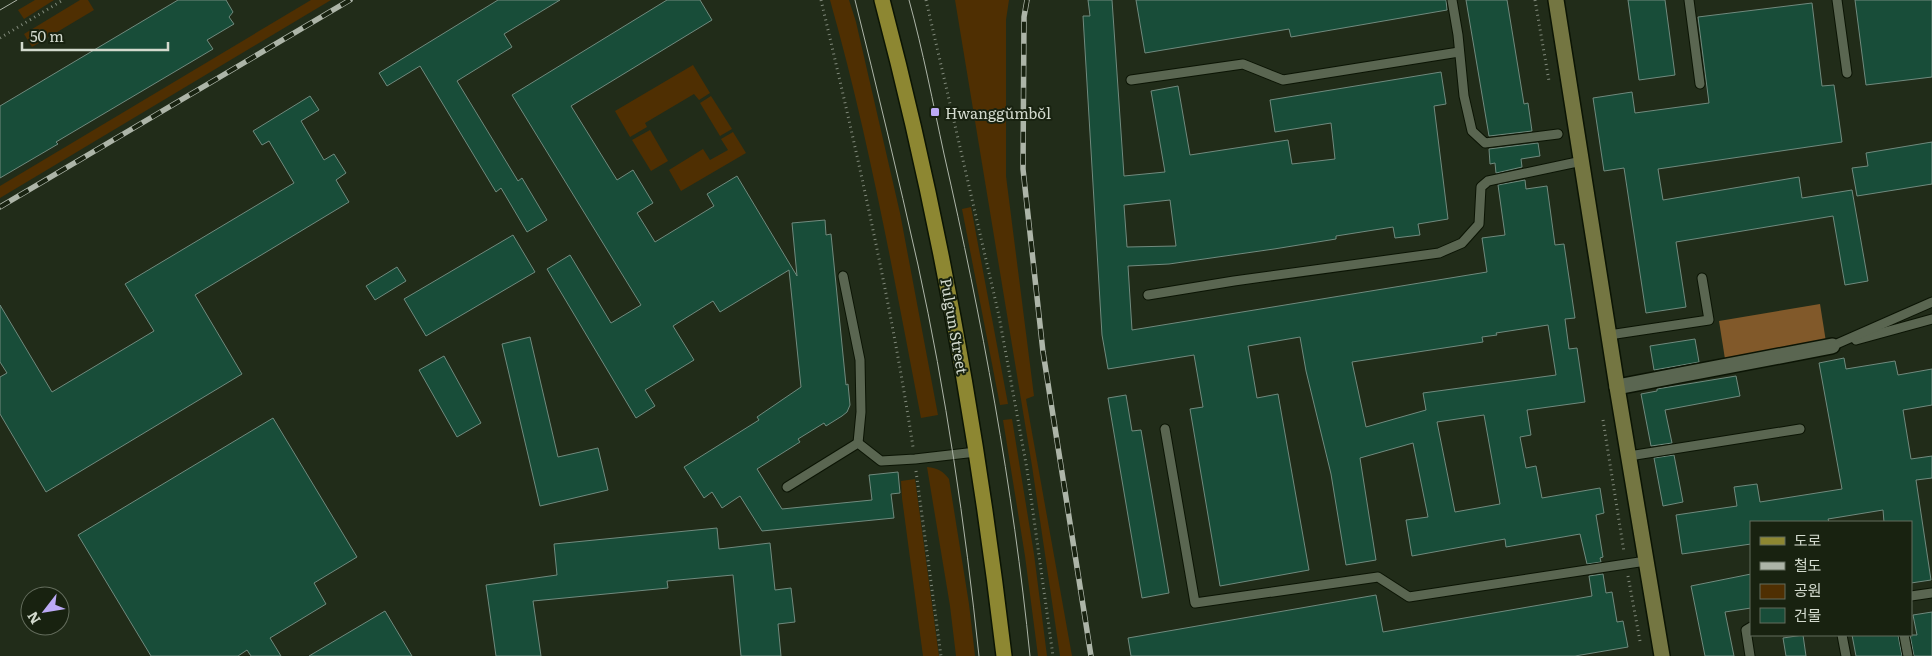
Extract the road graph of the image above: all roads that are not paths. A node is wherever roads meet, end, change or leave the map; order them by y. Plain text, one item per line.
1 (882, 0) edge
2 (1452, 0) edge
3 (1556, 0) edge
4 (1689, 0) edge
5 (1837, 0) edge
6 (1459, 52) junction
7 (1847, 73) dead end
8 (1131, 80) dead end
9 (1700, 84) dead end
10 (1558, 134) dead end
11 (1582, 161) junction
12 (844, 276) dead end
13 (1702, 278) dead end
14 (1148, 295) dead end
15 (1932, 302) edge
16 (1932, 319) edge
17 (1609, 335) junction
18 (1832, 346) junction
19 (1617, 387) junction
20 (1165, 429) dead end
21 (1800, 429) dead end
22 (858, 443) junction
23 (976, 452) junction
24 (1629, 456) junction
25 (787, 487) dead end
26 (1646, 561) junction
27 (1932, 593) edge
28 (1912, 596) edge
29 (1750, 628) edge
30 (1842, 636) edge
31 (1904, 636) edge
32 (1004, 656) edge
33 (1662, 656) edge
34 (1750, 656) edge
35 (1846, 656) edge
36 (1908, 656) edge

1 - 23 main road, Pulgun Street
2 - 6 lane
3 - 11 street
4 - 9 lane
5 - 7 lane
6 - 8 lane
6 - 10 lane
11 - 14 lane
11 - 17 street
12 - 22 lane
13 - 17 lane
15 - 18 lane
16 - 18 lane
17 - 19 street
18 - 19 street
19 - 24 street
20 - 26 lane
21 - 24 lane
22 - 23 lane
22 - 25 lane
23 - 32 main road, Pulgun Street
24 - 26 street
26 - 33 street
27 - 28 lane
29 - 34 lane
30 - 35 lane
31 - 36 lane

